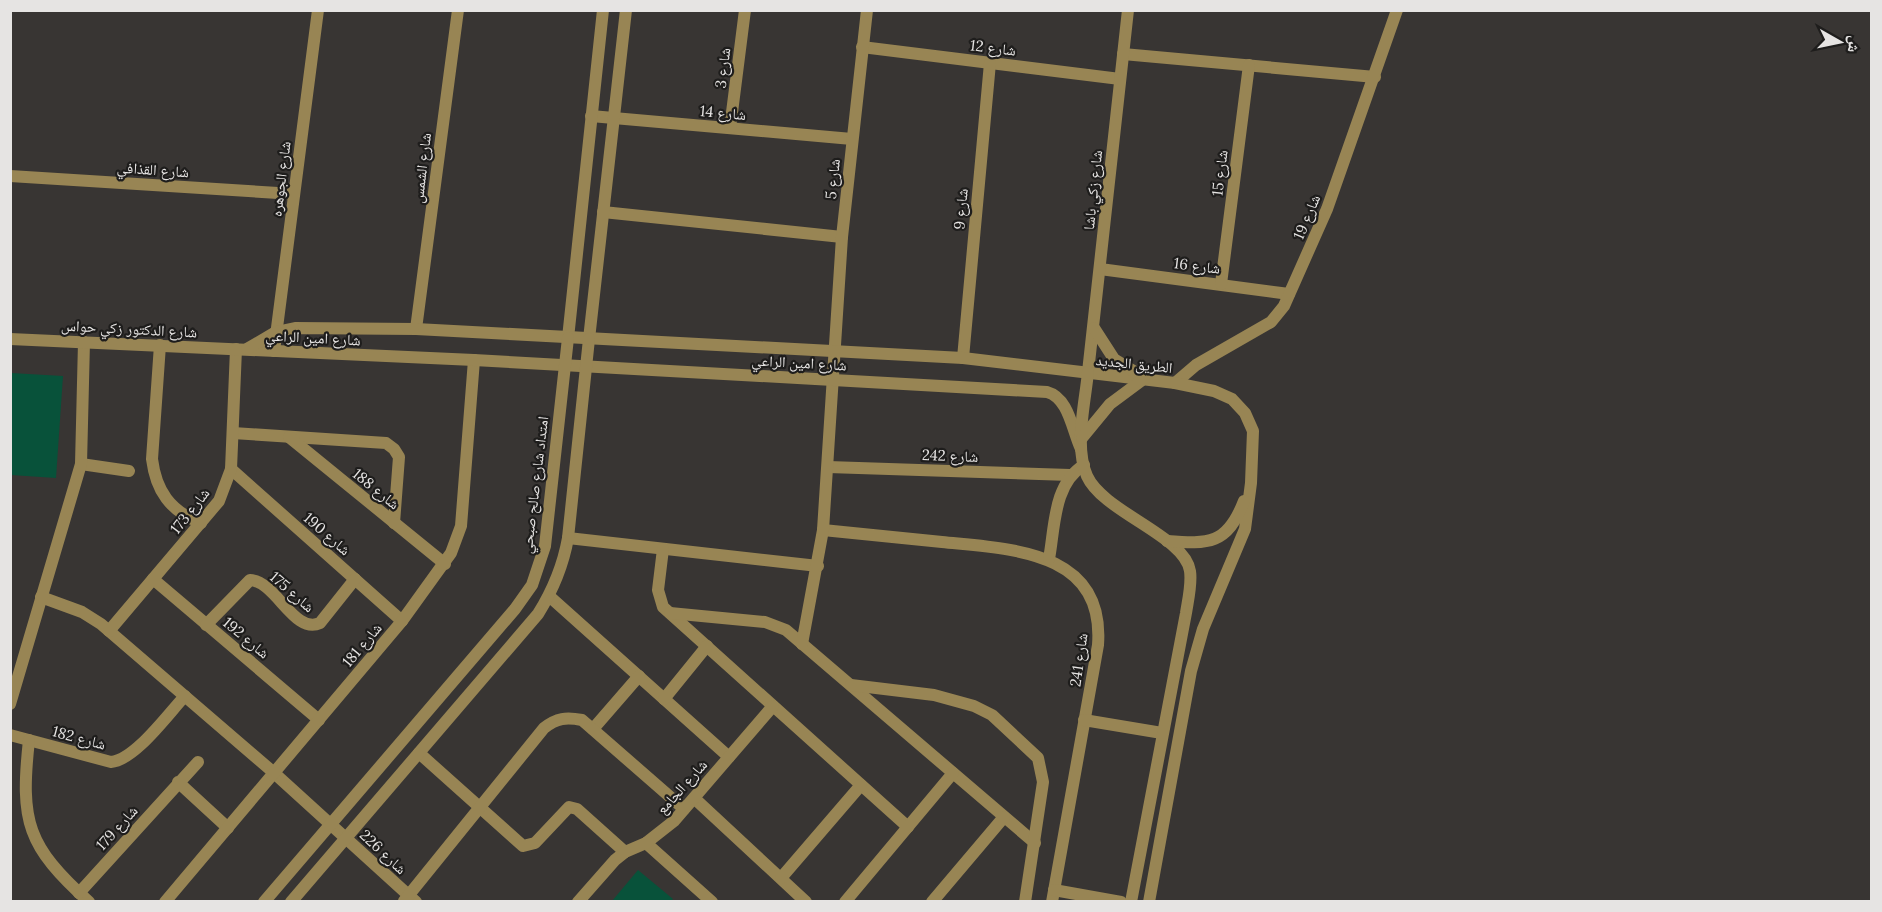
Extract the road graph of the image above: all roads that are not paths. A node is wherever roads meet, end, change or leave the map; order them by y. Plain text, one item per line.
1 (318, 10) edge
2 (458, 10) edge
3 (603, 10) edge
4 (626, 10) edge
5 (745, 10) edge
6 (867, 10) edge
7 (1128, 10) edge
8 (1397, 10) edge
9 (862, 47) junction
10 (1123, 54) junction
11 (990, 63) junction
12 (1249, 65) junction
13 (1375, 77) junction
14 (1120, 79) junction
15 (591, 116) junction
16 (614, 118) junction
17 (730, 128) junction
18 (852, 140) junction
19 (10, 176) edge
20 (294, 194) junction
21 (603, 212) junction
22 (842, 237) junction
23 (1100, 269) junction
24 (1221, 284) junction
25 (1290, 294) junction
26 (1094, 328) junction
27 (416, 329) junction
28 (276, 333) junction
29 (568, 338) junction
30 (10, 339) edge
31 (589, 339) junction
32 (84, 342) junction
33 (160, 345) junction
34 (242, 349) junction
35 (274, 351) junction
36 (834, 351) junction
37 (963, 358) junction
38 (474, 360) junction
39 (565, 365) junction
40 (586, 366) junction
41 (1088, 372) junction
42 (1145, 378) junction
43 (832, 380) junction
44 (1175, 383) junction
45 (233, 434) junction
46 (289, 437) junction
47 (1081, 444) junction
48 (81, 464) junction
49 (1084, 465) junction
50 (828, 466) junction
51 (231, 469) junction
52 (129, 471) dead end
53 (1070, 475) junction
54 (1251, 483) junction
55 (201, 523) junction
56 (394, 523) junction
57 (823, 530) junction
58 (568, 538) junction
59 (1167, 541) junction
60 (663, 549) junction
61 (1049, 560) junction
62 (445, 564) junction
63 (818, 566) junction
64 (153, 579) junction
65 (355, 579) junction
66 (549, 596) junction
67 (41, 597) junction
68 (670, 613) junction
69 (402, 621) junction
70 (206, 625) junction
71 (109, 631) junction
72 (802, 644) junction
73 (707, 646) junction
74 (639, 676) junction
75 (850, 686) junction
76 (185, 696) junction
77 (664, 699) junction
78 (10, 704) edge
79 (773, 706) junction
80 (320, 720) junction
81 (1084, 720) junction
82 (593, 729) junction
83 (1162, 733) junction
84 (10, 735) edge
85 (29, 740) junction
86 (419, 753) junction
87 (729, 757) junction
88 (198, 762) dead end
89 (273, 772) junction
90 (953, 773) junction
91 (178, 782) junction
92 (861, 784) junction
93 (694, 798) junction
94 (478, 806) junction
95 (684, 809) junction
96 (1004, 817) junction
97 (331, 824) junction
98 (908, 827) junction
99 (228, 828) junction
100 (346, 838) junction
101 (646, 843) junction
102 (1035, 843) junction
103 (625, 852) junction
104 (781, 878) junction
105 (79, 893) junction
106 (1053, 896) edge
107 (409, 899) edge
108 (89, 902) edge
109 (165, 902) edge
110 (264, 902) edge
111 (291, 902) edge
112 (578, 902) edge
113 (712, 902) edge
114 (806, 902) edge
115 (845, 902) edge
116 (932, 902) edge
117 (1025, 902) edge
118 (1121, 902) edge
119 (1131, 902) edge
120 (1149, 902) edge

1 - 20 street, شارع الجوهره
2 - 27 street, شارع الشمس
3 - 15 street, امتداد شارع صالح صبحي
4 - 16 street
5 - 17 street, شارع 3
6 - 9 street, شارع 5
7 - 10 street, شارع زكي باشا
8 - 13 street, شارع 19
9 - 11 street, شارع 12
9 - 18 street, شارع 5
10 - 12 street
10 - 14 street, شارع زكي باشا
11 - 14 street, شارع 12
11 - 37 street, شارع 9
12 - 13 street
12 - 24 street, شارع 15
13 - 25 street, شارع 19
14 - 23 street, شارع زكي باشا
15 - 16 street, شارع 14
15 - 29 street, امتداد شارع صالح صبحي
16 - 17 street, شارع 14
16 - 21 street
17 - 18 street, شارع 14
18 - 22 street, شارع 5
19 - 20 street, شارع القذافي
20 - 28 street, شارع الجوهره
21 - 22 street
21 - 31 street
22 - 36 street, شارع 5
23 - 24 street, شارع 16
23 - 26 street, شارع زكي باشا
24 - 25 street, شارع 16
25 - 44 street, شارع 19
26 - 41 street, شارع زكي باشا
26 - 42 street
27 - 28 street, شارع امين الراعي
27 - 29 street, شارع امين الراعي
28 - 34 street, شارع امين الراعي
28 - 35 street, شارع الجوهره
29 - 31 street, شارع امين الراعي
29 - 39 street, امتداد شارع صالح صبحي
30 - 32 street, شارع الدكتور زكي حواس
31 - 36 street, شارع امين الراعي
31 - 40 street
32 - 33 street, شارع الدكتور زكي حواس
32 - 48 street
33 - 34 street, شارع الدكتور زكي حواس
33 - 55 street
34 - 35 street, شارع امين الراعي
34 - 45 street, شارع 173
35 - 38 street, شارع امين الراعي
36 - 37 street, شارع امين الراعي
36 - 43 street, شارع 5
37 - 41 street, شارع امين الراعي
38 - 39 street, شارع امين الراعي
38 - 62 street, شارع 181
39 - 40 street, شارع امين الراعي
39 - 97 street, امتداد شارع صالح صبحي
40 - 43 street, شارع امين الراعي
40 - 58 street
41 - 42 street, الطريق الجديد
41 - 47 street, الطريق الجديد
42 - 44 street, الطريق الجديد
42 - 47 street
43 - 47 street, شارع امين الراعي
43 - 50 street, شارع 5
44 - 54 street, الطريق الجديد
45 - 46 street
45 - 51 street, شارع 173
46 - 56 street, شارع 188
46 - 56 street
47 - 49 street, الطريق الجديد
48 - 52 street
48 - 67 street
49 - 53 street
49 - 59 street, الطريق الجديد
50 - 53 street, شارع 242
50 - 57 street, شارع 5
51 - 55 street, شارع 173
51 - 65 street, شارع 190
53 - 61 street
54 - 59 street
54 - 120 street, الطريق الجديد
55 - 64 street, شارع 173
56 - 62 street, شارع 188
57 - 61 street, شارع 241
57 - 63 street, شارع 5
58 - 60 street
58 - 66 street
59 - 83 street, الطريق الجديد
60 - 63 street
60 - 68 street
61 - 81 street, شارع 241
62 - 69 street, شارع 181
63 - 72 street, شارع 5
64 - 70 street, شارع 192
64 - 71 street, شارع 173
65 - 69 street, شارع 190
65 - 70 street, شارع 175
66 - 74 street
66 - 86 street
67 - 71 street, شارع 226
67 - 78 street
68 - 72 street
68 - 73 street
69 - 80 street, شارع 181
70 - 80 street, شارع 192
71 - 76 street, شارع 226
72 - 75 street
73 - 77 street
73 - 79 street
74 - 77 street
74 - 82 street
75 - 90 street
75 - 102 street
76 - 85 street, شارع 182
76 - 89 street, شارع 226
77 - 87 street
79 - 87 street, شارع الجامع
79 - 92 street
80 - 89 street, شارع 181
81 - 83 street
81 - 106 street, شارع 241
82 - 94 street
82 - 95 street
83 - 119 street, الطريق الجديد
84 - 85 street, شارع 182
85 - 105 street
86 - 94 street
86 - 100 street
87 - 93 street, شارع الجامع
88 - 91 street, شارع 179
89 - 97 street, شارع 226
89 - 99 street, شارع 181
90 - 96 street
90 - 98 street
91 - 99 street
91 - 105 street, شارع 179
92 - 98 street
92 - 104 street
93 - 95 street, شارع الجامع
93 - 104 street
94 - 103 street
94 - 107 street
95 - 101 street, شارع الجامع
96 - 102 street
96 - 116 street
97 - 100 street, شارع 226
97 - 110 street, امتداد شارع صالح صبحي
98 - 115 street
99 - 109 street, شارع 181
100 - 107 street, شارع 226
100 - 111 street
101 - 103 street, شارع الجامع
101 - 113 street
102 - 117 street
103 - 112 street, شارع الجامع
104 - 114 street
105 - 108 street
106 - 118 street

